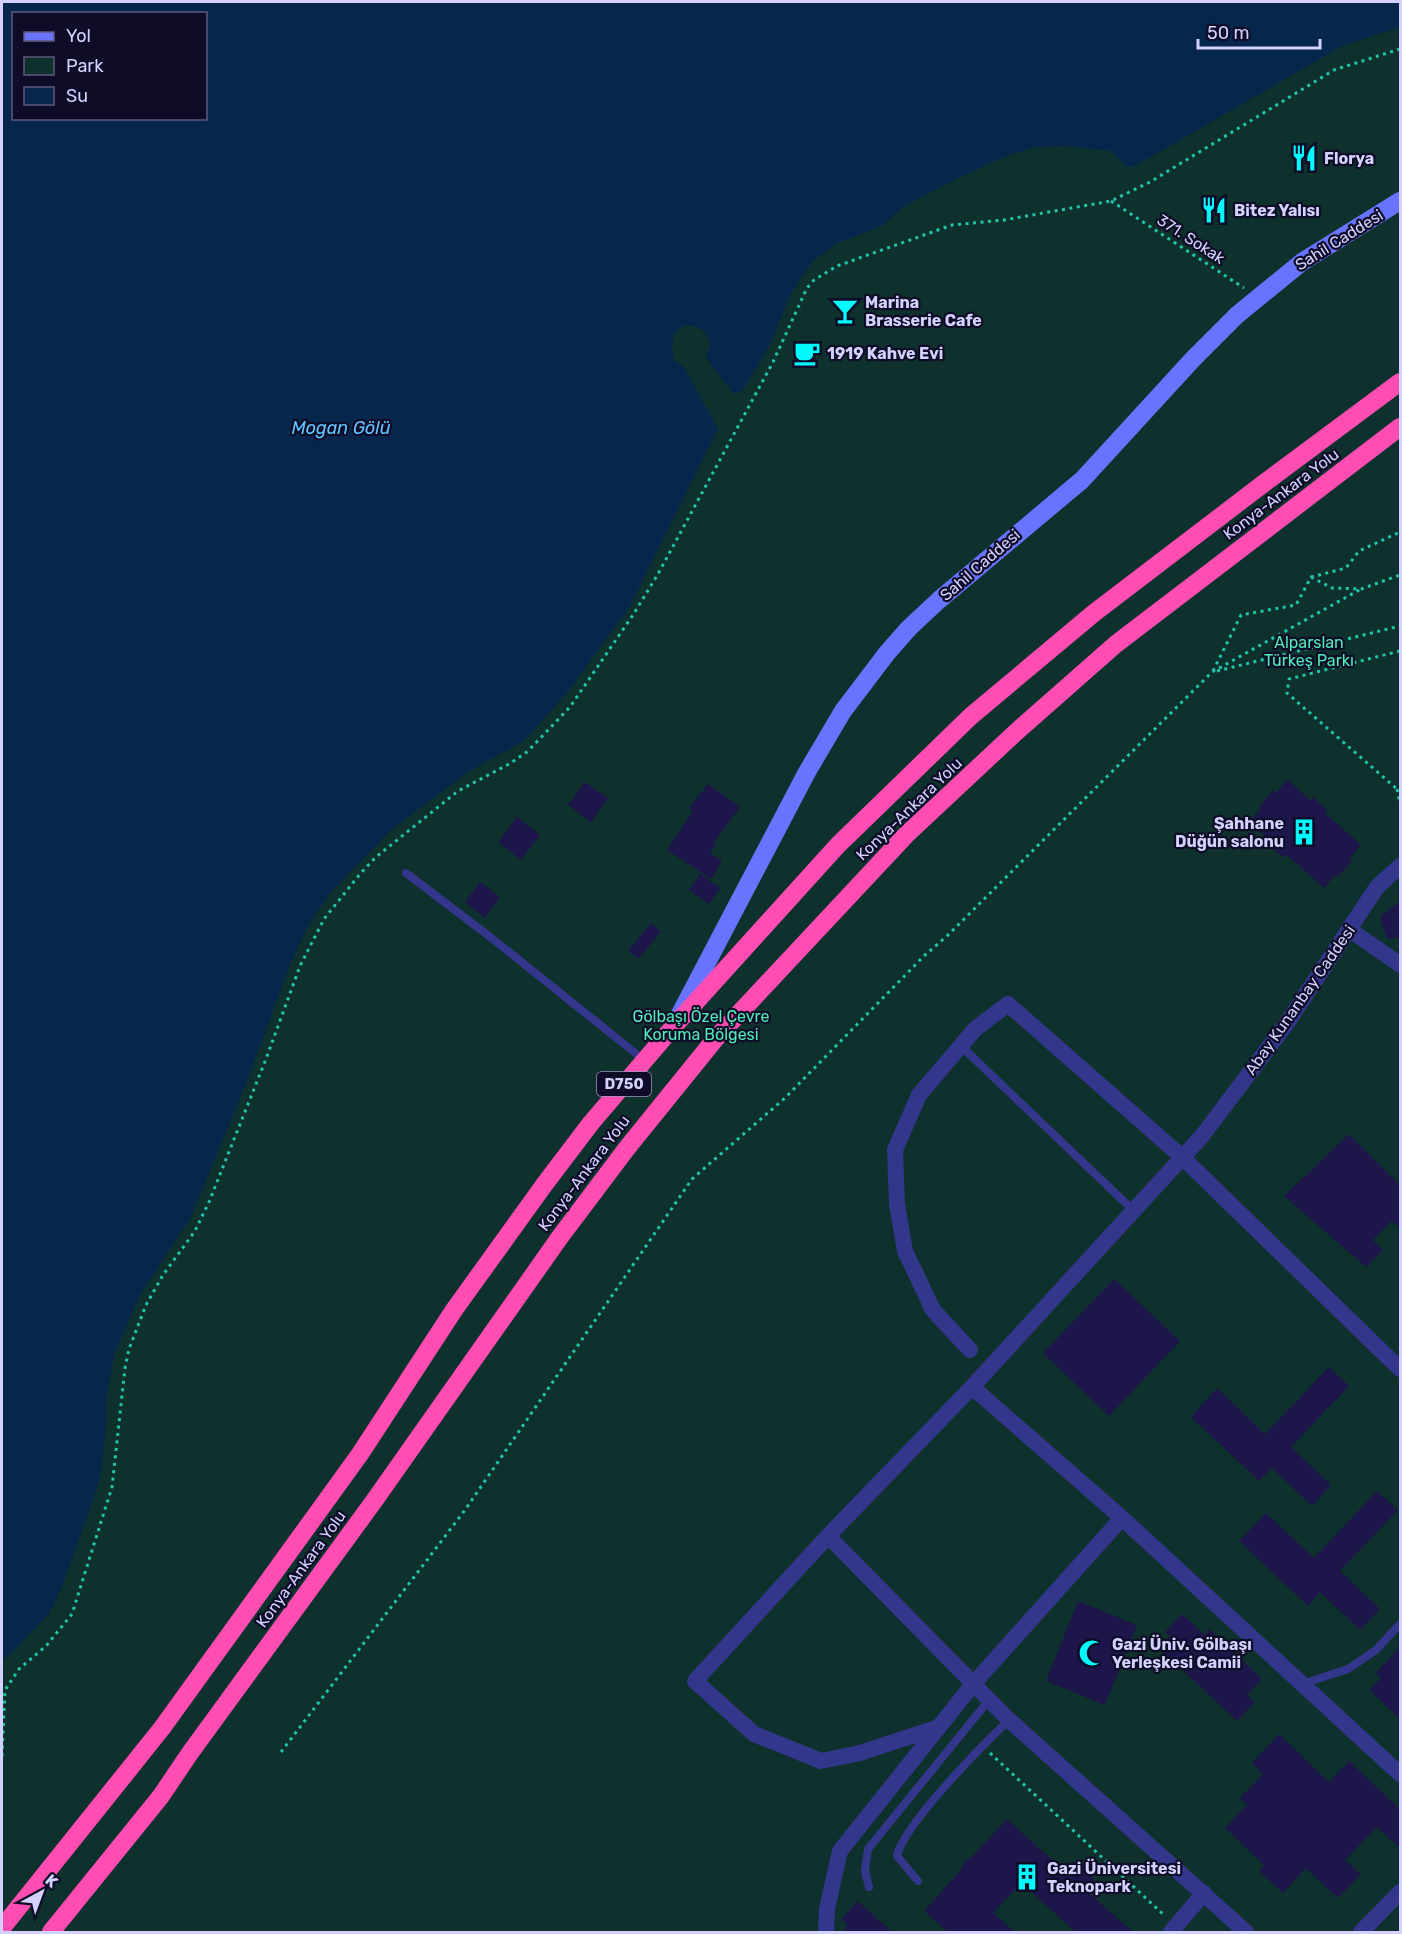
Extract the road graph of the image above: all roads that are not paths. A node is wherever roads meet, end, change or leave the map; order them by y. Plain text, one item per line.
1 (1401, 201) edge
2 (1401, 382) edge
3 (1401, 428) edge
4 (1401, 866) edge
5 (406, 873) dead end
6 (1349, 929) junction
7 (1401, 965) edge
8 (674, 1026) junction
9 (961, 1046) junction
10 (644, 1060) junction
11 (1182, 1157) junction
12 (1134, 1211) junction
13 (970, 1350) dead end
14 (1401, 1369) edge
15 (972, 1387) junction
16 (1122, 1518) junction
17 (828, 1536) junction
18 (1401, 1624) edge
19 (974, 1683) junction
20 (1302, 1684) junction
21 (990, 1699) junction
22 (1009, 1720) junction
23 (939, 1727) junction
24 (1401, 1774) edge
25 (918, 1881) dead end
26 (869, 1887) dead end
27 (1401, 1892) edge
28 (1204, 1893) junction
29 (2, 1928) edge
30 (1173, 1929) edge
31 (51, 1932) edge
32 (826, 1932) edge
33 (1246, 1932) edge
34 (1361, 1932) edge

1 - 8 street, Sahil Caddesi
2 - 8 highway, D750
3 - 31 highway, Konya-Ankara Yolu / D750
4 - 6 street, Abay Kunanbay Caddesi
5 - 10 lane
6 - 7 street
6 - 11 street, Abay Kunanbay Caddesi
8 - 10 highway, D750
9 - 11 street
9 - 12 lane
9 - 13 street
10 - 29 highway, D750
11 - 12 street, Abay Kunanbay Caddesi
11 - 14 street
12 - 15 street, Abay Kunanbay Caddesi
15 - 16 street
15 - 17 street, Abay Kunanbay Caddesi
16 - 19 street
16 - 20 street
17 - 19 street
17 - 23 street, Abay Kunanbay Caddesi
18 - 20 lane
19 - 21 street
19 - 23 street
20 - 24 street
21 - 22 street
21 - 26 lane
22 - 25 lane
22 - 28 street
23 - 32 street
27 - 34 street
28 - 30 street
28 - 33 street

